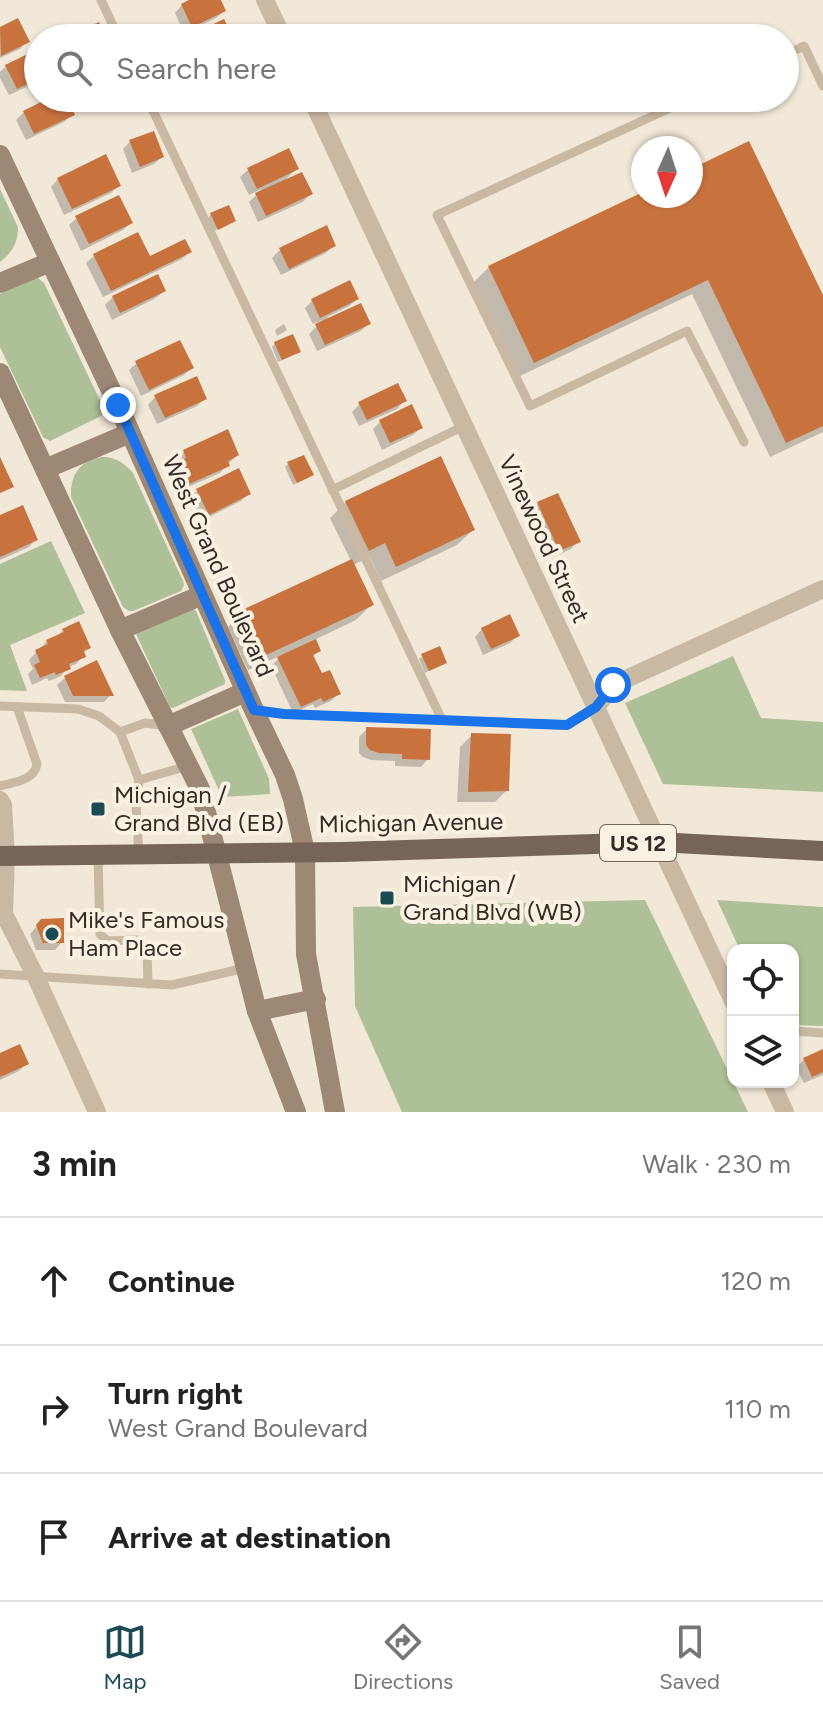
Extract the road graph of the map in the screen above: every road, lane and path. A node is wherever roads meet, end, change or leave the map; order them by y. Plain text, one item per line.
1 (101, 0) edge
2 (265, 0) edge
3 (112, 24) edge
4 (276, 24) edge
5 (799, 48) edge
6 (823, 86) edge
7 (154, 112) edge
8 (318, 112) edge
9 (661, 112) edge
10 (0, 155) edge
11 (50, 262) junction
12 (0, 283) edge
13 (0, 373) edge
14 (464, 426) junction
15 (130, 433) junction
16 (744, 442) dead end
17 (45, 469) junction
18 (332, 490) junction
19 (823, 589) edge
20 (202, 595) junction
21 (120, 630) junction
22 (249, 701) junction
23 (0, 706) edge
24 (17, 707) junction
25 (596, 707) junction
26 (442, 720) junction
27 (168, 726) junction
28 (120, 732) junction
29 (188, 766) junction
30 (139, 780) junction
31 (0, 786) edge
32 (0, 800) edge
33 (658, 842) junction
34 (823, 851) edge
35 (305, 852) junction
36 (217, 853) junction
37 (139, 855) junction
38 (3, 856) edge
39 (98, 856) junction
40 (245, 968) junction
41 (0, 974) edge
42 (35, 975) junction
43 (148, 984) junction
44 (727, 988) edge
45 (316, 999) junction
46 (257, 1011) junction
47 (799, 1031) edge
48 (823, 1033) edge
49 (774, 1088) edge
50 (97, 1112) edge
51 (296, 1112) edge
52 (335, 1112) edge
53 (785, 1112) edge

1 - 3 lane
2 - 4 street
5 - 6 lane
7 - 18 lane
8 - 14 street, Vinewood Street
9 - 16 lane
10 - 11 street, West Grand Boulevard
11 - 12 street
11 - 15 street, West Grand Boulevard
13 - 17 street
14 - 18 lane
14 - 25 street, Vinewood Street
15 - 17 street
15 - 20 street, West Grand Boulevard
17 - 21 street
18 - 26 lane
19 - 25 street
20 - 21 street
20 - 22 street, West Grand Boulevard
21 - 27 street
22 - 26 lane
22 - 27 street
22 - 35 street, West Grand Boulevard
23 - 24 lane
24 - 28 lane
24 - 31 lane
25 - 26 lane
25 - 33 street, Vinewood Street
27 - 28 lane
27 - 29 street
28 - 30 lane
29 - 30 lane
29 - 36 street
30 - 37 lane
32 - 38 street
33 - 34 main road, Michigan Avenue / US 12
33 - 35 main road, Michigan Avenue / US 12
33 - 44 street, Vinewood Street
35 - 36 main road, Michigan Avenue / US 12
35 - 45 street, West Grand Boulevard
36 - 37 main road, Michigan Avenue / US 12
36 - 40 street
37 - 39 main road, Michigan Avenue / US 12
38 - 39 main road, Michigan Avenue / US 12
38 - 42 street
39 - 43 lane
40 - 43 lane
40 - 46 street
41 - 42 lane
42 - 43 lane
42 - 50 street
45 - 46 street
45 - 52 street, West Grand Boulevard
46 - 51 street
47 - 48 lane
49 - 53 street

